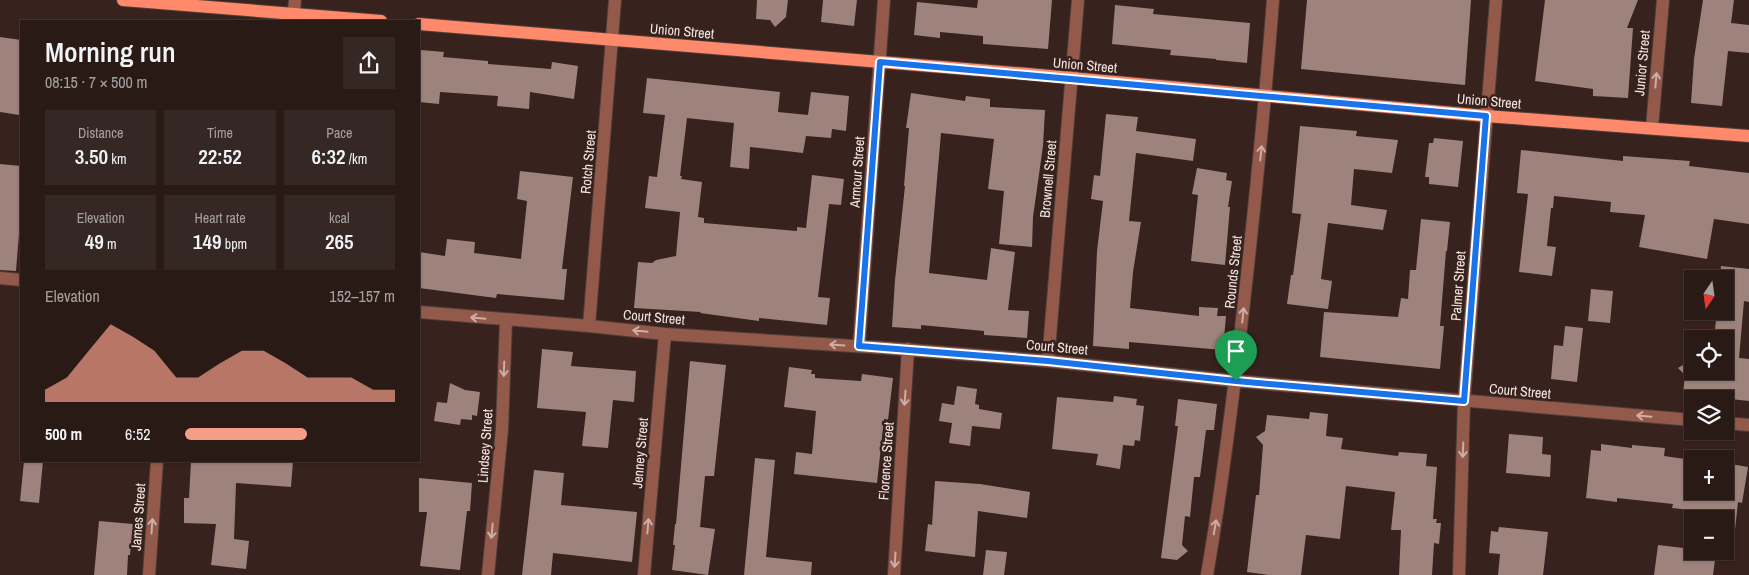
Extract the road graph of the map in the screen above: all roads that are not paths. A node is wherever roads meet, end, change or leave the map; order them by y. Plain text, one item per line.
1 (123, 0) edge
2 (295, 0) edge
3 (615, 0) edge
4 (884, 0) edge
5 (1078, 0) edge
6 (1273, 0) edge
7 (1496, 0) edge
8 (1663, 0) edge
9 (293, 18) edge
10 (352, 20) edge
11 (420, 24) edge
12 (612, 40) junction
13 (880, 62) junction
14 (1072, 79) junction
15 (1266, 96) junction
16 (1486, 116) junction
17 (1652, 128) junction
18 (1749, 136) edge
19 (0, 278) edge
20 (20, 280) edge
21 (420, 312) edge
22 (506, 320) junction
23 (589, 326) junction
24 (665, 334) junction
25 (859, 346) junction
26 (908, 349) junction
27 (1048, 361) junction
28 (1236, 381) junction
29 (1464, 401) junction
30 (1684, 419) edge
31 (1734, 424) edge
32 (1749, 425) edge
33 (157, 462) edge
34 (149, 575) edge
35 (488, 575) edge
36 (644, 575) edge
37 (894, 575) edge
38 (1206, 575) edge
39 (1458, 575) edge

1 - 9 main road
2 - 9 street
3 - 12 street, Rotch Street
4 - 13 street, Armour Street
5 - 14 street, Brownell Street
6 - 15 street, Rounds Street
7 - 16 street, Palmer Street
17 -> 8 street, Junior Street
9 - 10 main road
11 - 12 main road, Union Street
12 - 13 main road, Union Street
12 - 23 street, Rotch Street
13 - 14 main road, Union Street
13 - 25 street, Armour Street
14 - 15 main road, Union Street
14 - 27 street, Brownell Street
15 - 16 main road, Union Street
28 -> 15 street, Rounds Street
16 - 17 main road, Union Street
16 - 29 street, Palmer Street
17 - 18 main road, Union Street
19 - 20 street
22 -> 21 street, Court Street
22 - 23 street, Court Street
22 -> 35 street, Lindsey Street
24 -> 23 street, Court Street
25 -> 24 street, Court Street
36 -> 24 street, Jenney Street
25 - 26 street, Court Street
26 - 27 street, Court Street
26 -> 37 street, Florence Street
27 - 28 street, Court Street
28 - 29 street, Court Street
38 -> 28 street, Rounds Street
30 -> 29 street, Court Street
29 -> 39 street, Palmer Street
31 - 32 street
34 -> 33 street, James Street

